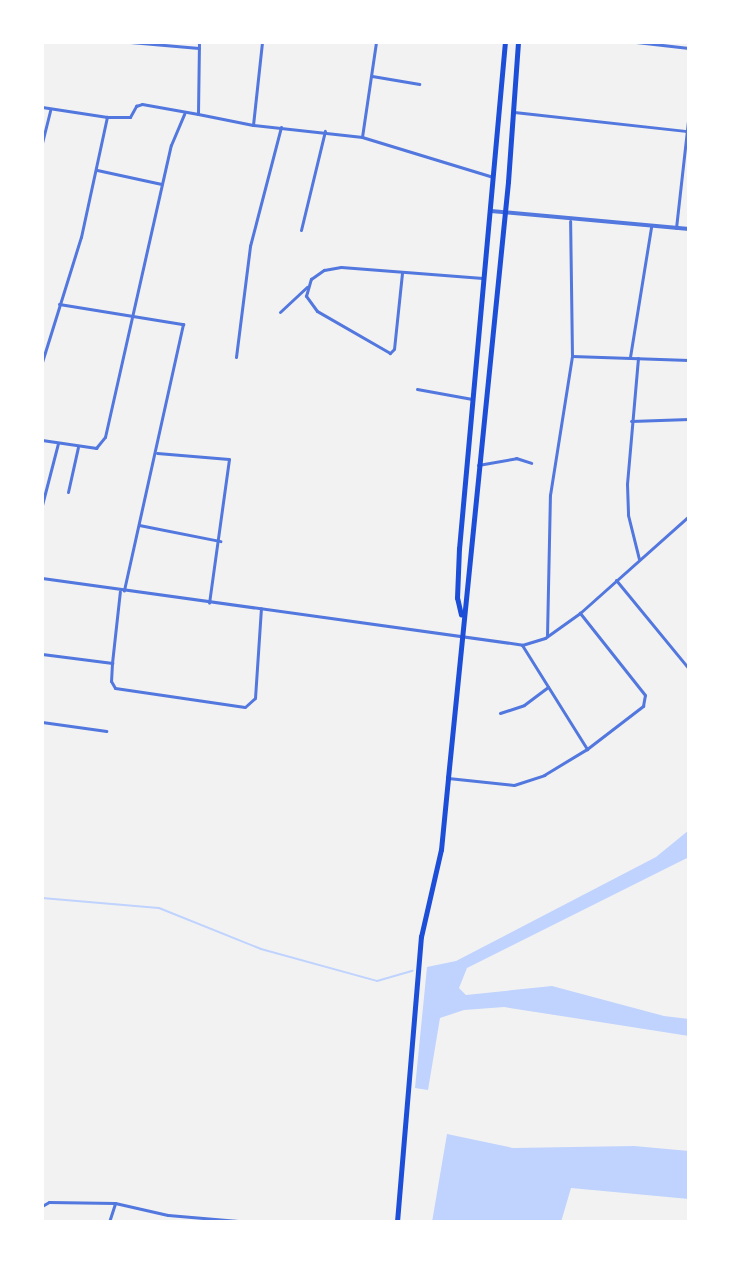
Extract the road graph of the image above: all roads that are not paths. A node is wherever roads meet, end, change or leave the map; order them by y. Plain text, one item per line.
1 (130, 42) edge
2 (199, 42) edge
3 (262, 42) edge
4 (376, 42) edge
5 (505, 42) edge
6 (518, 42) edge
7 (636, 42) edge
8 (199, 48) junction
9 (689, 48) edge
10 (372, 76) junction
11 (418, 84) dead end
12 (42, 107) edge
13 (50, 110) junction
14 (512, 111) junction
15 (689, 112) edge
16 (184, 114) junction
17 (198, 114) junction
18 (107, 117) junction
19 (253, 125) junction
20 (281, 127) junction
21 (325, 131) junction
22 (685, 131) junction
23 (362, 137) junction
24 (42, 143) edge
25 (97, 170) junction
26 (493, 177) junction
27 (161, 184) junction
28 (491, 211) junction
29 (505, 212) junction
30 (570, 221) junction
31 (651, 227) junction
32 (676, 228) junction
33 (689, 229) edge
34 (301, 230) dead end
35 (402, 273) junction
36 (485, 278) junction
37 (308, 286) junction
38 (59, 304) junction
39 (280, 312) dead end
40 (132, 317) junction
41 (572, 356) junction
42 (236, 357) dead end
43 (630, 357) junction
44 (638, 358) junction
45 (689, 360) edge
46 (42, 362) edge
47 (417, 389) dead end
48 (474, 399) junction
49 (689, 419) edge
50 (631, 421) junction
51 (42, 440) edge
52 (58, 443) junction
53 (78, 447) junction
54 (156, 453) junction
55 (531, 463) dead end
56 (478, 465) junction
57 (68, 492) dead end
58 (42, 506) edge
59 (689, 516) edge
60 (139, 525) junction
61 (220, 541) junction
62 (639, 559) junction
63 (42, 578) edge
64 (616, 580) junction
65 (122, 591) junction
66 (457, 598) junction
67 (466, 600) junction
68 (209, 603) junction
69 (261, 608) junction
70 (580, 613) junction
71 (462, 615) junction
72 (547, 636) junction
73 (460, 638) junction
74 (522, 645) junction
75 (42, 654) edge
76 (112, 663) junction
77 (689, 669) edge
78 (548, 687) junction
79 (500, 713) dead end
80 (42, 722) edge
81 (106, 731) dead end
82 (586, 749) junction
83 (448, 778) junction
84 (115, 1203) junction
85 (42, 1206) edge
86 (198, 1220) edge
87 (109, 1222) edge
88 (250, 1222) edge
89 (397, 1222) edge

1 - 8 street
2 - 8 street
3 - 19 street
4 - 10 street
5 - 26 main road
6 - 14 main road
7 - 9 street
8 - 17 street
10 - 11 street
10 - 23 street
12 - 13 street
13 - 18 street
13 - 24 street
14 - 22 street
14 - 29 main road
15 - 22 street
16 - 17 street
16 - 18 street
16 - 27 street
17 - 19 street
18 - 25 street
19 - 20 street
20 - 21 street
20 - 42 street
21 - 23 street
21 - 34 street
22 - 32 street
23 - 26 street
25 - 27 street
25 - 38 street
26 - 28 main road
27 - 40 street
28 - 29 street
28 - 36 main road
29 - 30 street
29 - 56 main road
30 - 31 street
30 - 41 street
31 - 32 street
31 - 43 street
32 - 33 street
35 - 36 street
35 - 37 street
35 - 37 street
36 - 48 main road
37 - 39 street
38 - 40 street
38 - 46 street
40 - 53 street
40 - 54 street
41 - 43 street
41 - 72 street
43 - 44 street
44 - 45 street
44 - 50 street
47 - 48 street
48 - 66 main road
49 - 50 street
50 - 62 street
51 - 52 street
52 - 53 street
52 - 58 street
53 - 57 street
54 - 60 street
54 - 61 street
55 - 56 street
56 - 67 main road
59 - 62 street
60 - 61 street
60 - 65 street
61 - 68 street
62 - 64 street
63 - 65 street
64 - 70 street
64 - 77 street
65 - 68 street
65 - 76 street
66 - 67 main road
66 - 71 main road
67 - 71 main road
68 - 69 street
69 - 73 street
69 - 76 street
70 - 72 street
70 - 82 street
71 - 73 main road
72 - 74 street
73 - 74 street
73 - 83 main road
74 - 78 street
75 - 76 street
78 - 79 street
78 - 82 street
80 - 81 street
82 - 83 street
83 - 89 main road
84 - 85 street
84 - 86 street
84 - 87 street
86 - 88 street

